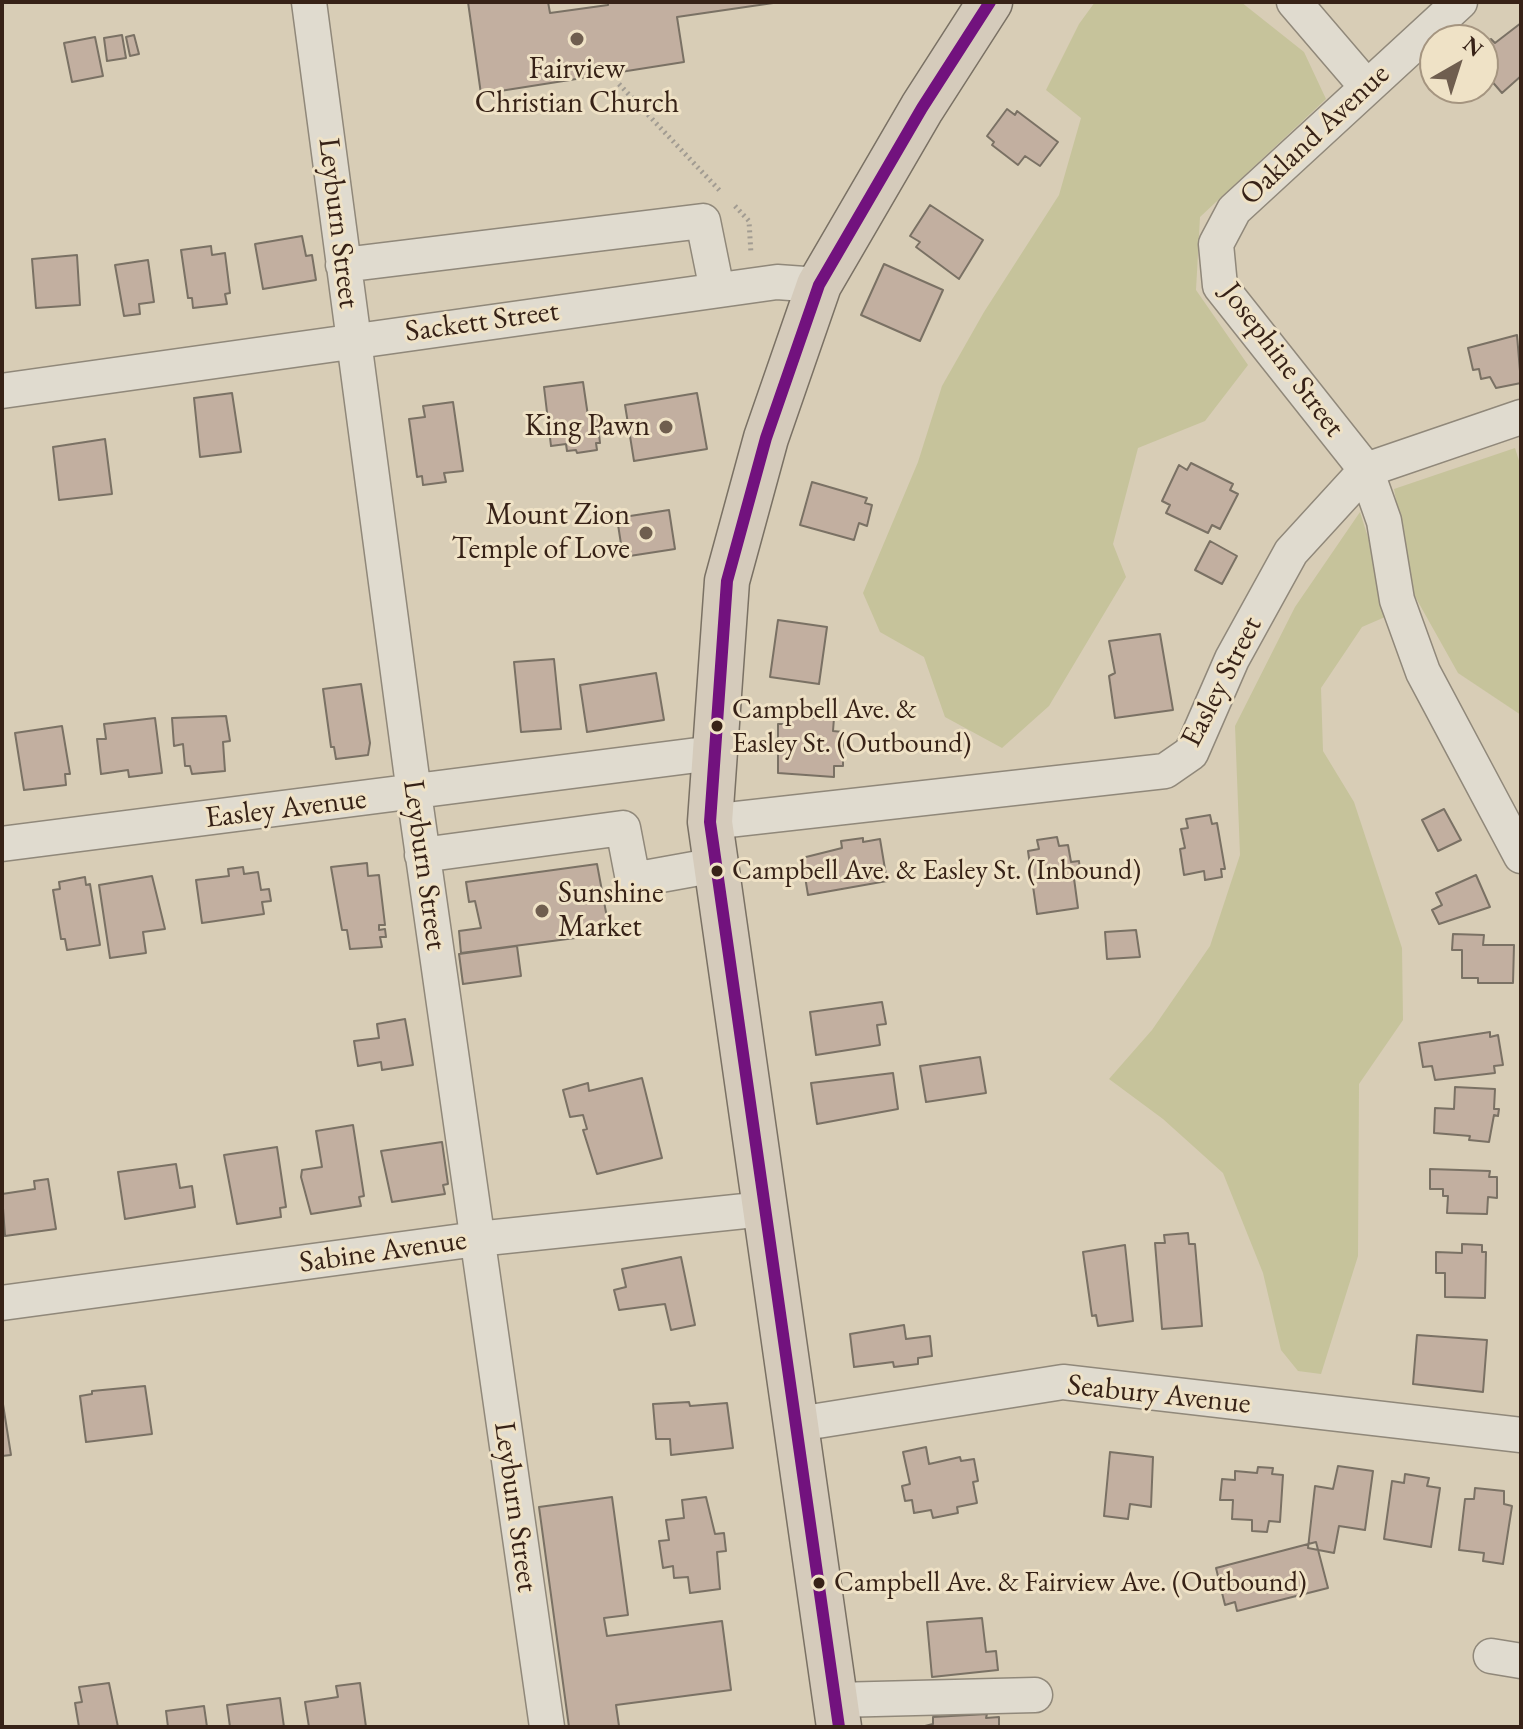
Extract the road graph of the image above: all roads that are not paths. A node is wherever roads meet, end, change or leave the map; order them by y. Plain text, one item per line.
1 (309, 2) edge
2 (990, 2) edge
3 (1294, 2) edge
4 (1460, 2) edge
5 (1366, 86) junction
6 (1216, 244) joint
7 (343, 265) junction
8 (819, 285) junction
9 (717, 290) junction
10 (352, 340) junction
11 (2, 391) edge
12 (1521, 417) edge
13 (1366, 470) junction
14 (713, 753) junction
15 (414, 793) junction
16 (710, 822) junction
17 (2, 844) edge
18 (422, 855) junction
19 (1521, 856) edge
20 (716, 865) junction
21 (764, 1209) junction
22 (477, 1239) junction
23 (2, 1303) edge
24 (798, 1424) junction
25 (1521, 1435) edge
26 (1035, 1695) dead end
27 (837, 1713) edge
28 (547, 1727) edge

1 - 7 street, Leyburn Street
2 - 8 main road
3 - 5 street
4 - 5 street, Oakland Avenue
5 - 6 street, Oakland Avenue
6 - 13 street, Josephine Street
7 - 9 street
7 - 10 street, Leyburn Street
8 - 9 street, Sackett Street
8 - 14 main road
9 - 10 street, Sackett Street
10 - 11 street, Sackett Street
10 - 15 street, Leyburn Street
12 - 13 street, Easley Street
13 - 16 street, Easley Street
13 - 19 street, Josephine Street
14 - 15 street, Easley Avenue
14 - 16 main road
15 - 17 street, Easley Avenue
15 - 18 street, Leyburn Street
16 - 20 main road
18 - 20 street
18 - 22 street, Leyburn Street
20 - 21 main road
21 - 22 street, Sabine Avenue
21 - 24 main road
22 - 23 street, Sabine Avenue
22 - 28 street, Leyburn Street
24 - 25 street, Seabury Avenue
24 - 27 main road
26 - 27 street

